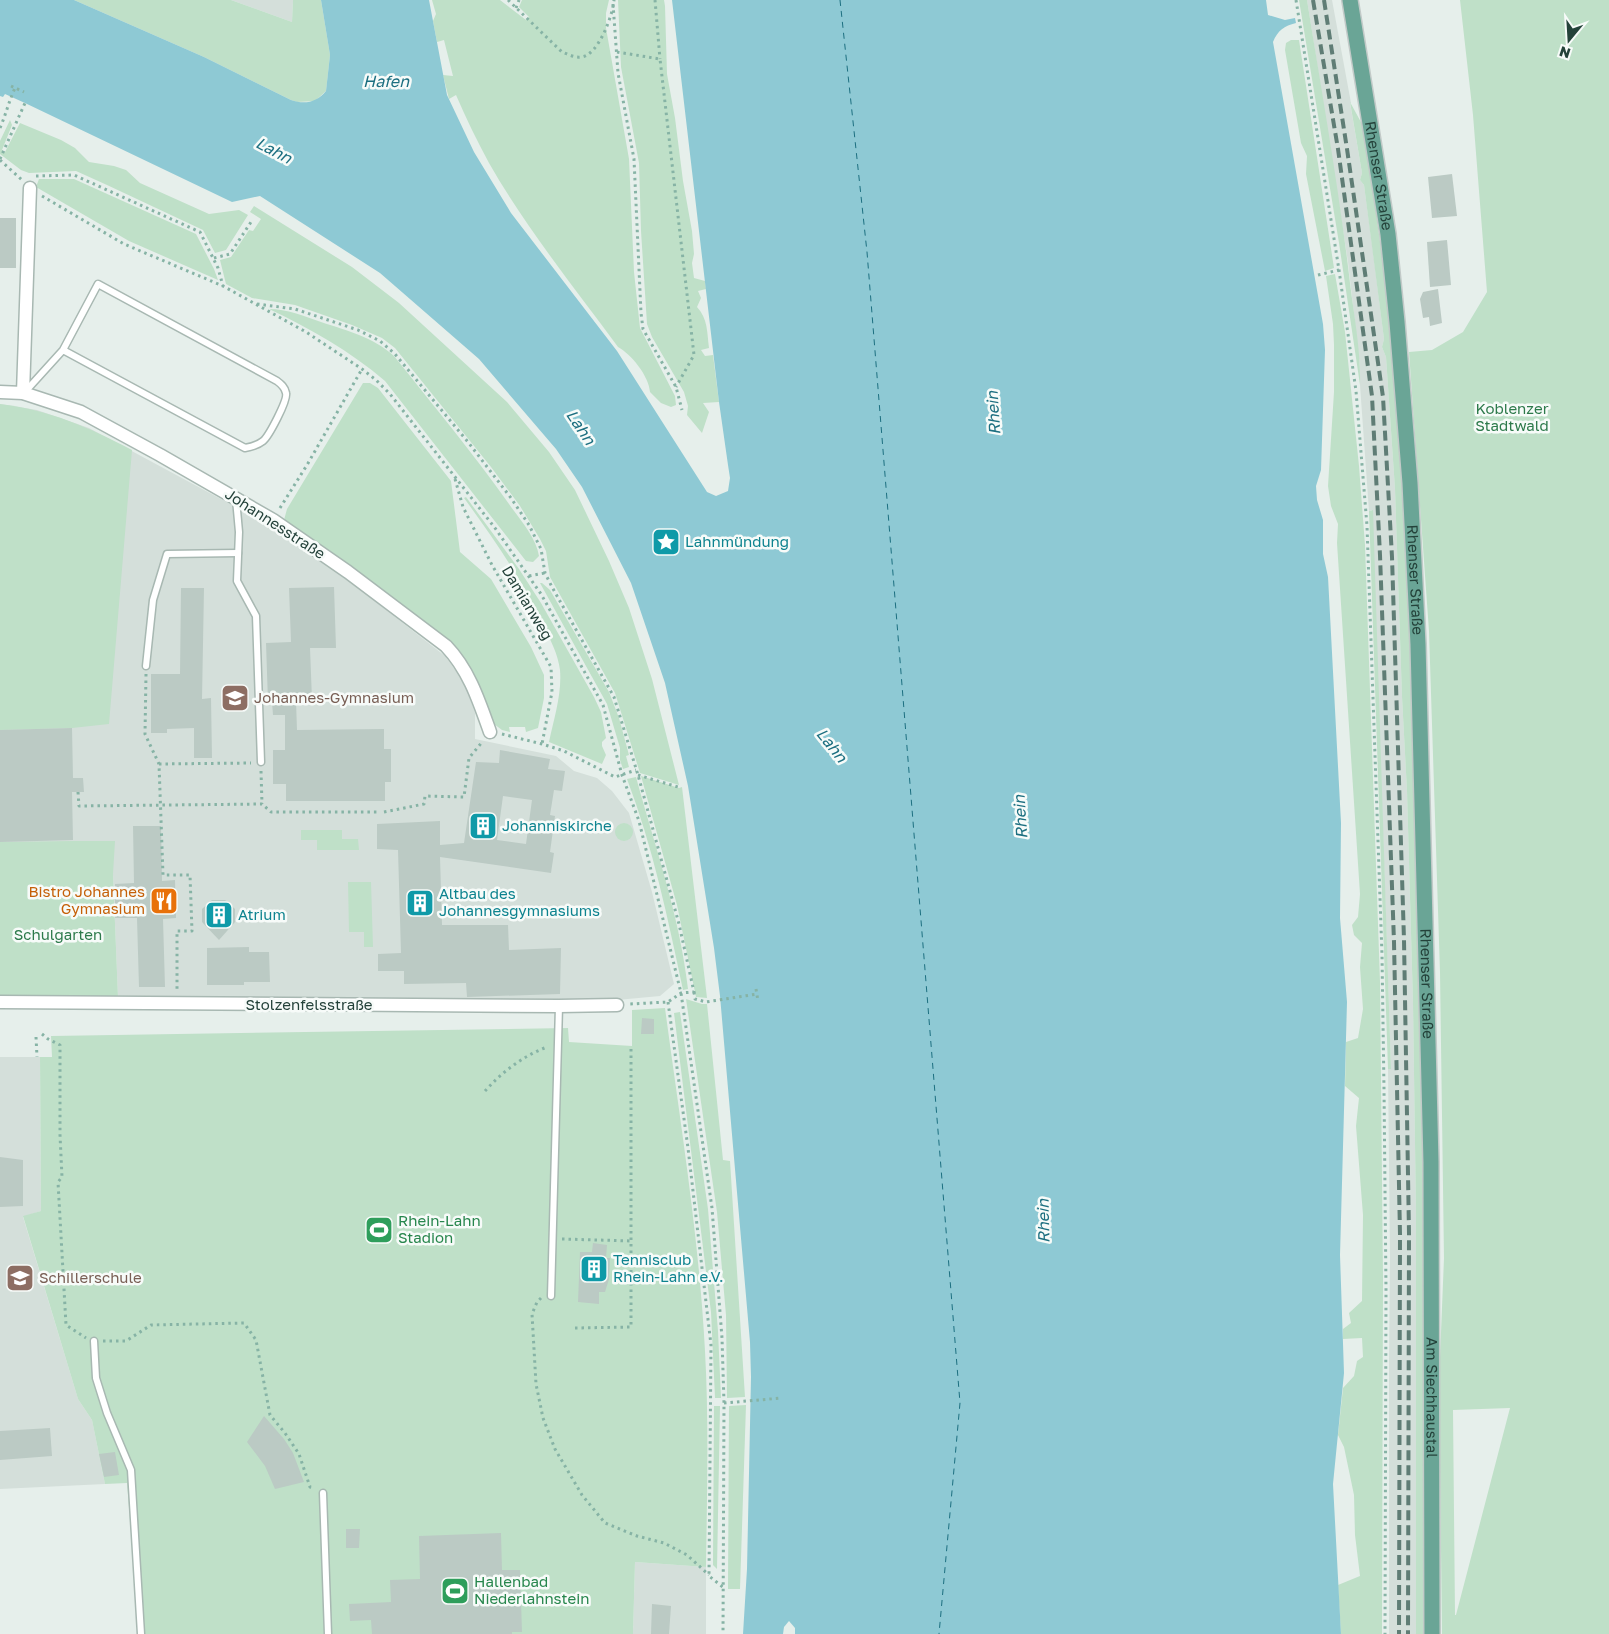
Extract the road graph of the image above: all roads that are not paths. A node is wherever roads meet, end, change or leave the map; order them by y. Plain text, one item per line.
1 (1350, 0) edge
2 (30, 188) road end
3 (63, 350) junction
4 (0, 392) edge
5 (23, 394) junction
6 (235, 498) junction
7 (238, 553) junction
8 (146, 666) road end
9 (490, 732) road end
10 (261, 762) road end
11 (0, 1002) edge
12 (617, 1005) road end
13 (559, 1006) junction
14 (1431, 1162) joint
15 (551, 1296) dead end
16 (94, 1342) road end
17 (323, 1493) road end
18 (142, 1634) edge
19 (328, 1634) edge
20 (1432, 1634) edge

1 - 14 main road, Rhenser Straße
2 - 5 street
3 - 3 lane
3 - 5 lane
4 - 5 street, Johannesstraße
5 - 6 street, Johannesstraße
6 - 7 lane
6 - 9 street, Johannesstraße
7 - 8 lane
7 - 10 lane
11 - 13 street, Stolzenfelsstraße
12 - 13 street, Stolzenfelsstraße
13 - 15 lane
14 - 20 main road, Am Siechhaustal
16 - 18 lane
17 - 19 lane

